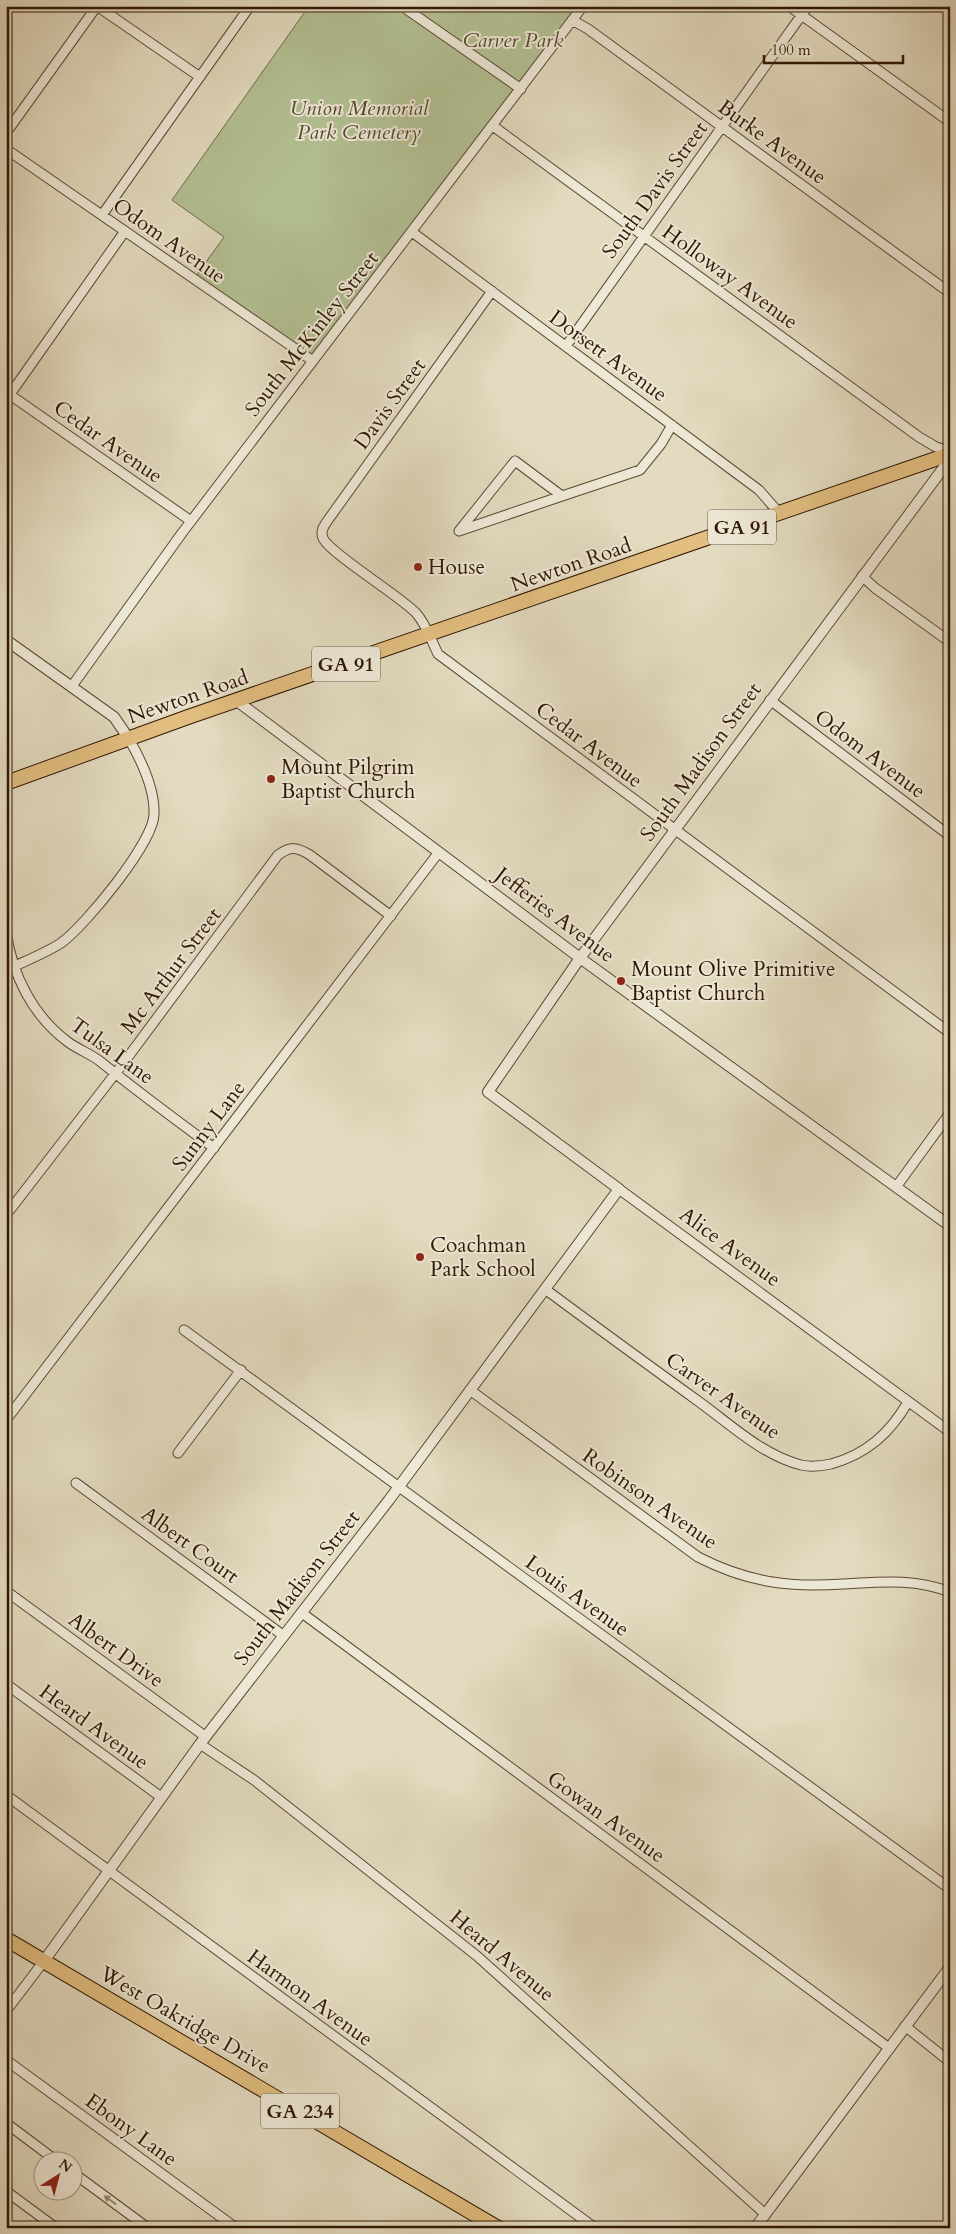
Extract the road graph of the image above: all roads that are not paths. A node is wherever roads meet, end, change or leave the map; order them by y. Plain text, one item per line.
1 (97, 6) edge
2 (250, 6) edge
3 (402, 6) edge
4 (583, 6) edge
5 (790, 6) edge
6 (808, 6) edge
7 (802, 16) junction
8 (572, 20) junction
9 (200, 77) junction
10 (521, 89) junction
11 (950, 122) edge
12 (493, 126) junction
13 (722, 127) junction
14 (6, 133) edge
15 (6, 150) edge
16 (102, 215) junction
17 (125, 230) junction
18 (412, 232) junction
19 (644, 235) junction
20 (492, 291) junction
21 (950, 294) edge
22 (566, 346) junction
23 (312, 361) junction
24 (8, 395) edge
25 (672, 424) junction
26 (950, 453) edge
27 (950, 459) edge
28 (562, 496) junction
29 (780, 514) junction
30 (191, 521) junction
31 (323, 539) joint
32 (862, 576) junction
33 (428, 634) junction
34 (6, 640) edge
35 (950, 642) edge
36 (72, 686) junction
37 (770, 700) junction
38 (237, 701) junction
39 (129, 739) junction
40 (6, 782) edge
41 (675, 829) junction
42 (950, 836) edge
43 (439, 852) junction
44 (391, 916) junction
45 (6, 932) edge
46 (580, 958) junction
47 (10, 968) edge
48 (950, 1033) edge
49 (115, 1074) junction
50 (488, 1092) joint
51 (950, 1113) edge
52 (214, 1148) junction
53 (896, 1187) junction
54 (619, 1189) junction
55 (6, 1215) edge
56 (950, 1226) edge
57 (545, 1289) junction
58 (184, 1330) dead end
59 (241, 1370) junction
60 (470, 1390) junction
61 (908, 1402) junction
62 (6, 1420) edge
63 (950, 1432) edge
64 (178, 1453) dead end
65 (76, 1483) dead end
66 (398, 1487) junction
67 (6, 1591) edge
68 (950, 1592) edge
69 (302, 1613) junction
70 (284, 1636) junction
71 (6, 1684) edge
72 (203, 1741) junction
73 (6, 1796) edge
74 (161, 1797) junction
75 (109, 1872) junction
76 (950, 1890) edge
77 (6, 1939) edge
78 (44, 1961) junction
79 (950, 1966) edge
80 (6, 2011) edge
81 (905, 2026) junction
82 (889, 2048) junction
83 (950, 2062) edge
84 (7, 2063) edge
85 (6, 2123) edge
86 (45, 2152) edge
87 (82, 2179) edge
88 (6, 2191) edge
89 (765, 2214) junction
90 (56, 2228) edge
91 (148, 2228) edge
92 (236, 2228) edge
93 (498, 2228) edge
94 (594, 2228) edge
95 (755, 2228) edge

1 - 9 street
1 - 14 street
2 - 9 street
3 - 10 street
4 - 8 street, South McKinley Street
5 - 7 street
6 - 7 street, South Davis Street
7 - 11 street
7 - 13 street, South Davis Street
8 - 10 street, South McKinley Street
8 - 13 street, Burke Avenue
9 - 16 street
10 - 12 street, South McKinley Street
12 - 18 street, South McKinley Street
12 - 19 street, Holloway Avenue
13 - 19 street, South Davis Street
13 - 21 street, Burke Avenue
15 - 16 street, Odom Avenue
16 - 17 street, Odom Avenue
17 - 23 street, Odom Avenue
17 - 24 street
18 - 20 street, Dorsett Avenue
18 - 23 street, South McKinley Street
19 - 22 street, South Davis Street
19 - 26 street, Holloway Avenue
20 - 22 street, Dorsett Avenue
20 - 31 street, Davis Street
22 - 25 street, Dorsett Avenue
23 - 30 street, South McKinley Street
24 - 30 street, Cedar Avenue
25 - 28 street
25 - 29 street, Dorsett Avenue
26 - 29 main road, Newton Road / GA 91
27 - 32 street, South Madison Street
28 - 28 street
29 - 33 main road, Newton Road / GA 91
30 - 36 street, South McKinley Street
31 - 33 street, Cedar Avenue
32 - 35 street
32 - 37 street, South Madison Street
33 - 38 main road, Newton Road / GA 91
33 - 41 street, Cedar Avenue
34 - 36 street
36 - 39 street
37 - 41 street, South Madison Street
37 - 42 street, Odom Avenue
38 - 39 main road, Newton Road / GA 91
38 - 43 street, Jefferies Avenue
39 - 40 main road, Newton Road / GA 91
39 - 47 street
41 - 46 street, South Madison Street
41 - 48 street, Cedar Avenue
43 - 44 street, Sunny Lane
43 - 46 street, Jefferies Avenue
44 - 49 street, Mc Arthur Street
44 - 52 street, Sunny Lane
45 - 47 street, Tulsa Lane
46 - 50 street, South Madison Street
46 - 53 street, Jefferies Avenue
47 - 49 street, Tulsa Lane
49 - 52 street, Tulsa Lane
49 - 55 street, Mc Arthur Street
50 - 54 street, Alice Avenue
51 - 53 street
52 - 62 street, Sunny Lane
53 - 56 street, Jefferies Avenue
54 - 57 street, South Madison Street
54 - 61 street, Alice Avenue
57 - 60 street, South Madison Street
57 - 61 street, Carver Avenue
58 - 59 street, Louis Avenue
59 - 64 street
59 - 66 street, Louis Avenue
60 - 66 street, South Madison Street
60 - 68 street, Robinson Avenue
61 - 63 street, Alice Avenue
65 - 70 street, Albert Court
66 - 69 street, South Madison Street
66 - 76 street, Louis Avenue
67 - 72 street, Albert Drive
69 - 70 street, South Madison Street
69 - 82 street, Gowan Avenue
70 - 72 street, South Madison Street
71 - 74 street, Heard Avenue
72 - 74 street, South Madison Street
72 - 89 street, Heard Avenue
73 - 75 street, Harmon Avenue
74 - 75 street, South Madison Street
75 - 78 street, South Madison Street
75 - 94 street, Harmon Avenue
77 - 78 main road, West Oakridge Drive / GA 234
78 - 80 street, South Madison Street
78 - 93 main road, West Oakridge Drive / GA 234
79 - 81 street
81 - 82 street
81 - 83 street
82 - 89 street
84 - 92 street, Ebony Lane
85 - 86 street
91 -> 87 street
88 - 90 street
89 - 95 street

